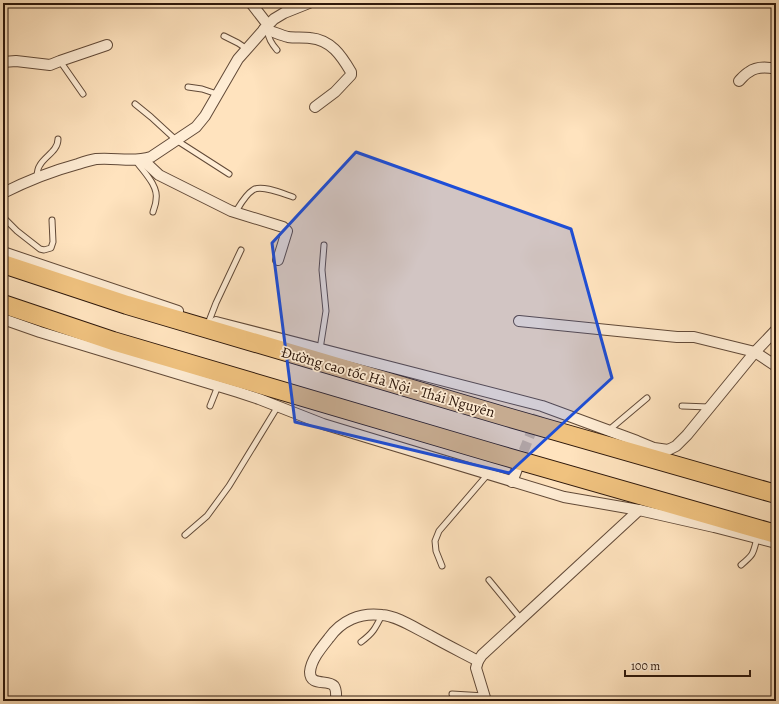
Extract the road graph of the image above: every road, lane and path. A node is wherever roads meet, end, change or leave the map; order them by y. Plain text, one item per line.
1 (251, 3) edge
2 (303, 4) edge
3 (267, 28) junction
4 (224, 36) dead end
5 (107, 45) dead end
6 (243, 46) junction
7 (277, 50) dead end
8 (60, 61) junction
9 (3, 62) edge
10 (776, 69) edge
11 (739, 81) dead end
12 (188, 87) dead end
13 (214, 93) junction
14 (83, 94) dead end
15 (135, 104) dead end
16 (314, 107) dead end
17 (58, 139) dead end
18 (176, 140) junction
19 (139, 160) junction
20 (229, 174) dead end
21 (37, 178) junction
22 (3, 193) edge
23 (293, 197) dead end
24 (153, 212) dead end
25 (235, 213) junction
26 (3, 217) edge
27 (52, 220) dead end
28 (324, 245) dead end
29 (241, 250) dead end
30 (3, 252) edge
31 (278, 260) dead end
32 (3, 264) edge
33 (3, 304) edge
34 (3, 319) edge
35 (209, 321) junction
36 (518, 321) dead end
37 (776, 330) edge
38 (320, 349) junction
39 (755, 352) junction
40 (776, 366) edge
41 (218, 386) junction
42 (647, 398) dead end
43 (210, 406) dead end
44 (278, 406) junction
45 (682, 406) dead end
46 (710, 407) junction
47 (609, 430) junction
48 (517, 469) tunnel mouth
49 (488, 474) junction
50 (512, 482) junction
51 (776, 494) edge
52 (639, 510) junction
53 (776, 534) edge
54 (185, 535) dead end
55 (757, 538) junction
56 (776, 543) edge
57 (741, 565) dead end
58 (442, 566) dead end
59 (489, 580) dead end
60 (382, 615) junction
61 (521, 619) junction
62 (361, 642) dead end
63 (478, 660) junction
64 (452, 694) dead end
65 (485, 698) edge
66 (336, 701) edge

1 - 3 street
2 - 3 street
3 - 6 street
3 - 7 lane
3 - 16 street
4 - 6 lane
5 - 8 street
6 - 13 street
8 - 9 street
8 - 14 lane
10 - 11 street
12 - 13 lane
13 - 18 street
15 - 18 lane
17 - 21 lane
18 - 19 street
18 - 20 lane
19 - 21 street
19 - 24 lane
19 - 25 street
21 - 22 street
23 - 25 lane
25 - 31 street
26 - 27 lane
28 - 38 lane
29 - 35 lane
30 - 35 street
32 - 51 highway, Đường cao tốc Hà Nội - Thái Nguyên
33 - 53 highway
34 - 41 street
35 - 38 street
36 - 39 street
37 - 39 street
38 - 47 street
39 - 40 street
39 - 46 street
41 - 43 lane
41 - 44 street
42 - 47 lane
44 - 49 street
44 - 54 lane
45 - 46 lane
46 - 47 street
48 - 50 street
49 - 50 street
49 - 58 lane
50 - 52 street
52 - 55 street
52 - 61 street
55 - 56 street
55 - 57 lane
59 - 61 lane
60 - 62 lane
60 - 63 street
60 - 66 street
61 - 63 street
63 - 65 street
64 - 65 lane

